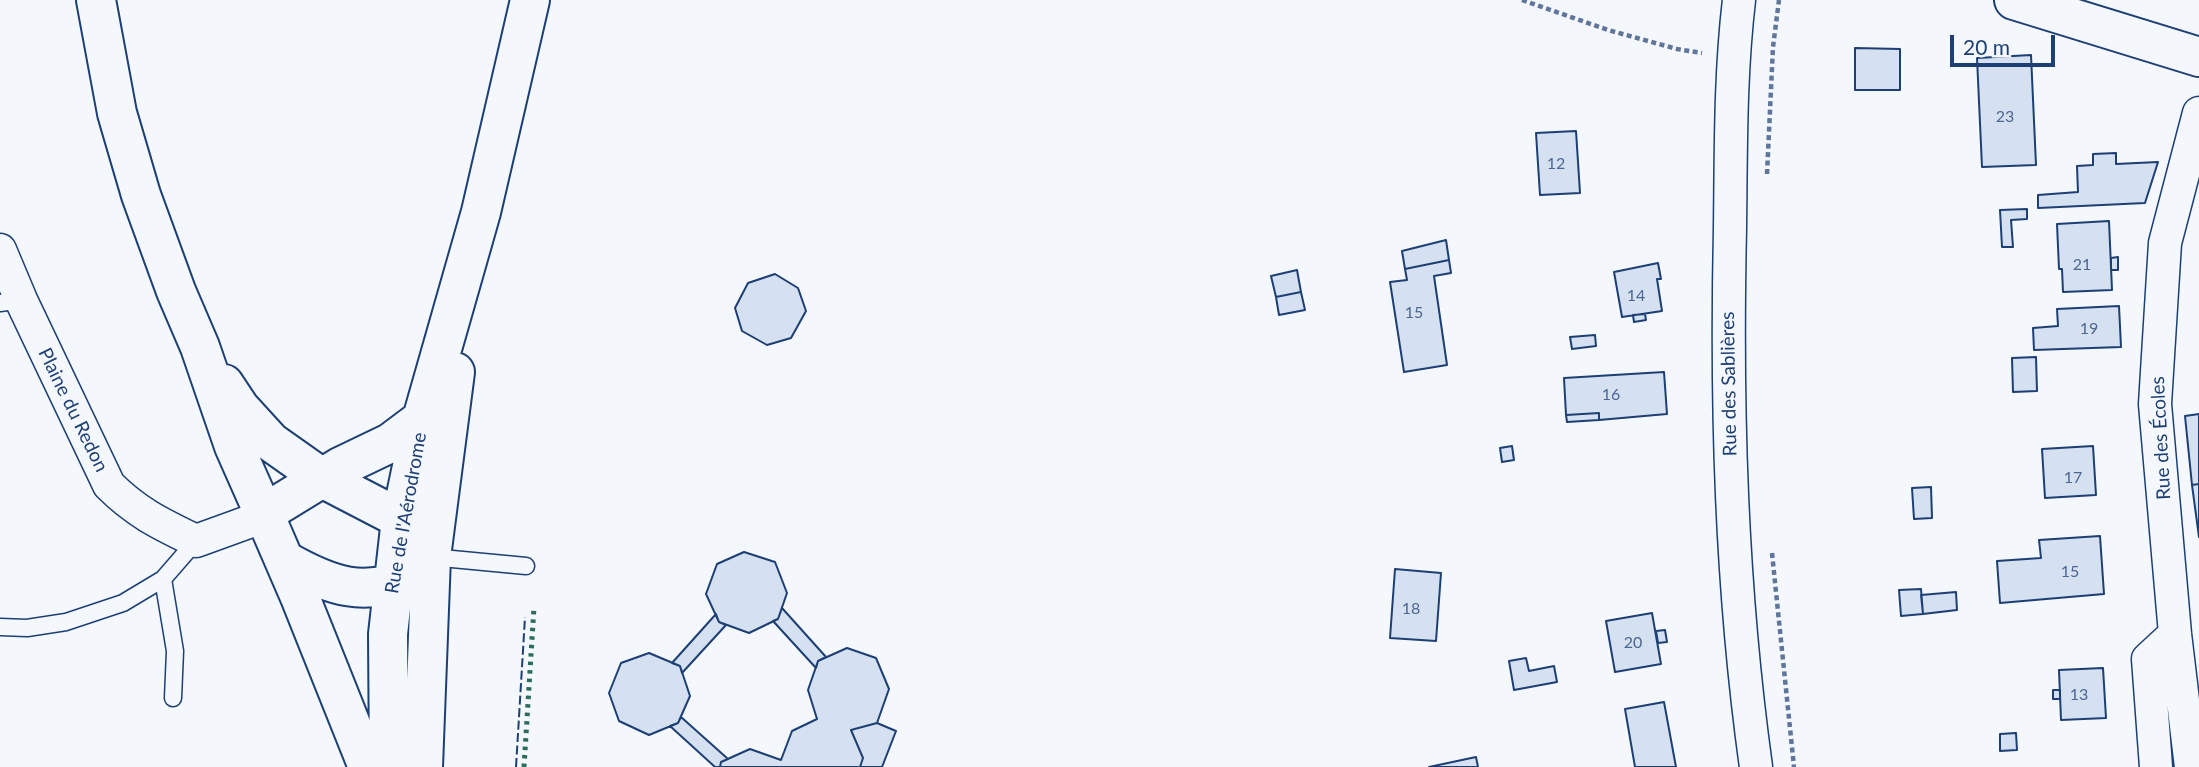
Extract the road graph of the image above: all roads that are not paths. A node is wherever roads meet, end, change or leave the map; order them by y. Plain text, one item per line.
1 (96, 0) edge
2 (530, 0) edge
3 (1739, 0) edge
4 (2014, 0) edge
5 (2199, 57) edge
6 (2199, 113) edge
7 (0, 250) edge
8 (467, 265) junction
9 (10, 302) edge
10 (200, 347) junction
11 (422, 419) junction
12 (322, 478) junction
13 (265, 516) junction
14 (401, 519) junction
15 (196, 541) junction
16 (431, 556) junction
17 (284, 561) junction
18 (526, 566) dead end
19 (163, 579) junction
20 (392, 586) junction
21 (0, 627) edge
22 (2175, 634) junction
23 (173, 698) dead end
24 (368, 767) edge
25 (389, 767) edge
26 (423, 767) edge
27 (1756, 767) edge
28 (2156, 767) edge
29 (2191, 767) edge

1 - 10 main road
2 - 8 main road, Rue de l'Aérodrome
3 - 27 street, Rue des Sablières
4 - 5 main road
6 - 22 street, Rue des Écoles
7 - 9 street, Plaine du Redon
8 - 11 main road, Rue de l'Aérodrome
8 - 16 main road, Rue de l'Aérodrome
9 - 15 street, Plaine du Redon
10 - 12 main road
10 - 13 main road
11 - 12 main road
11 - 14 main road, Rue de l'Aérodrome
12 - 13 main road
12 - 14 main road
13 - 15 street
13 - 17 main road
14 - 16 main road
14 - 20 main road, Rue de l'Aérodrome
15 - 19 lane
16 - 18 lane
16 - 20 main road
16 - 26 main road, Rue de l'Aérodrome
17 - 20 main road
17 - 24 main road
19 - 21 lane
19 - 23 lane
20 - 25 main road, Rue de l'Aérodrome
22 - 28 street
22 - 29 street, Rue des Écoles

